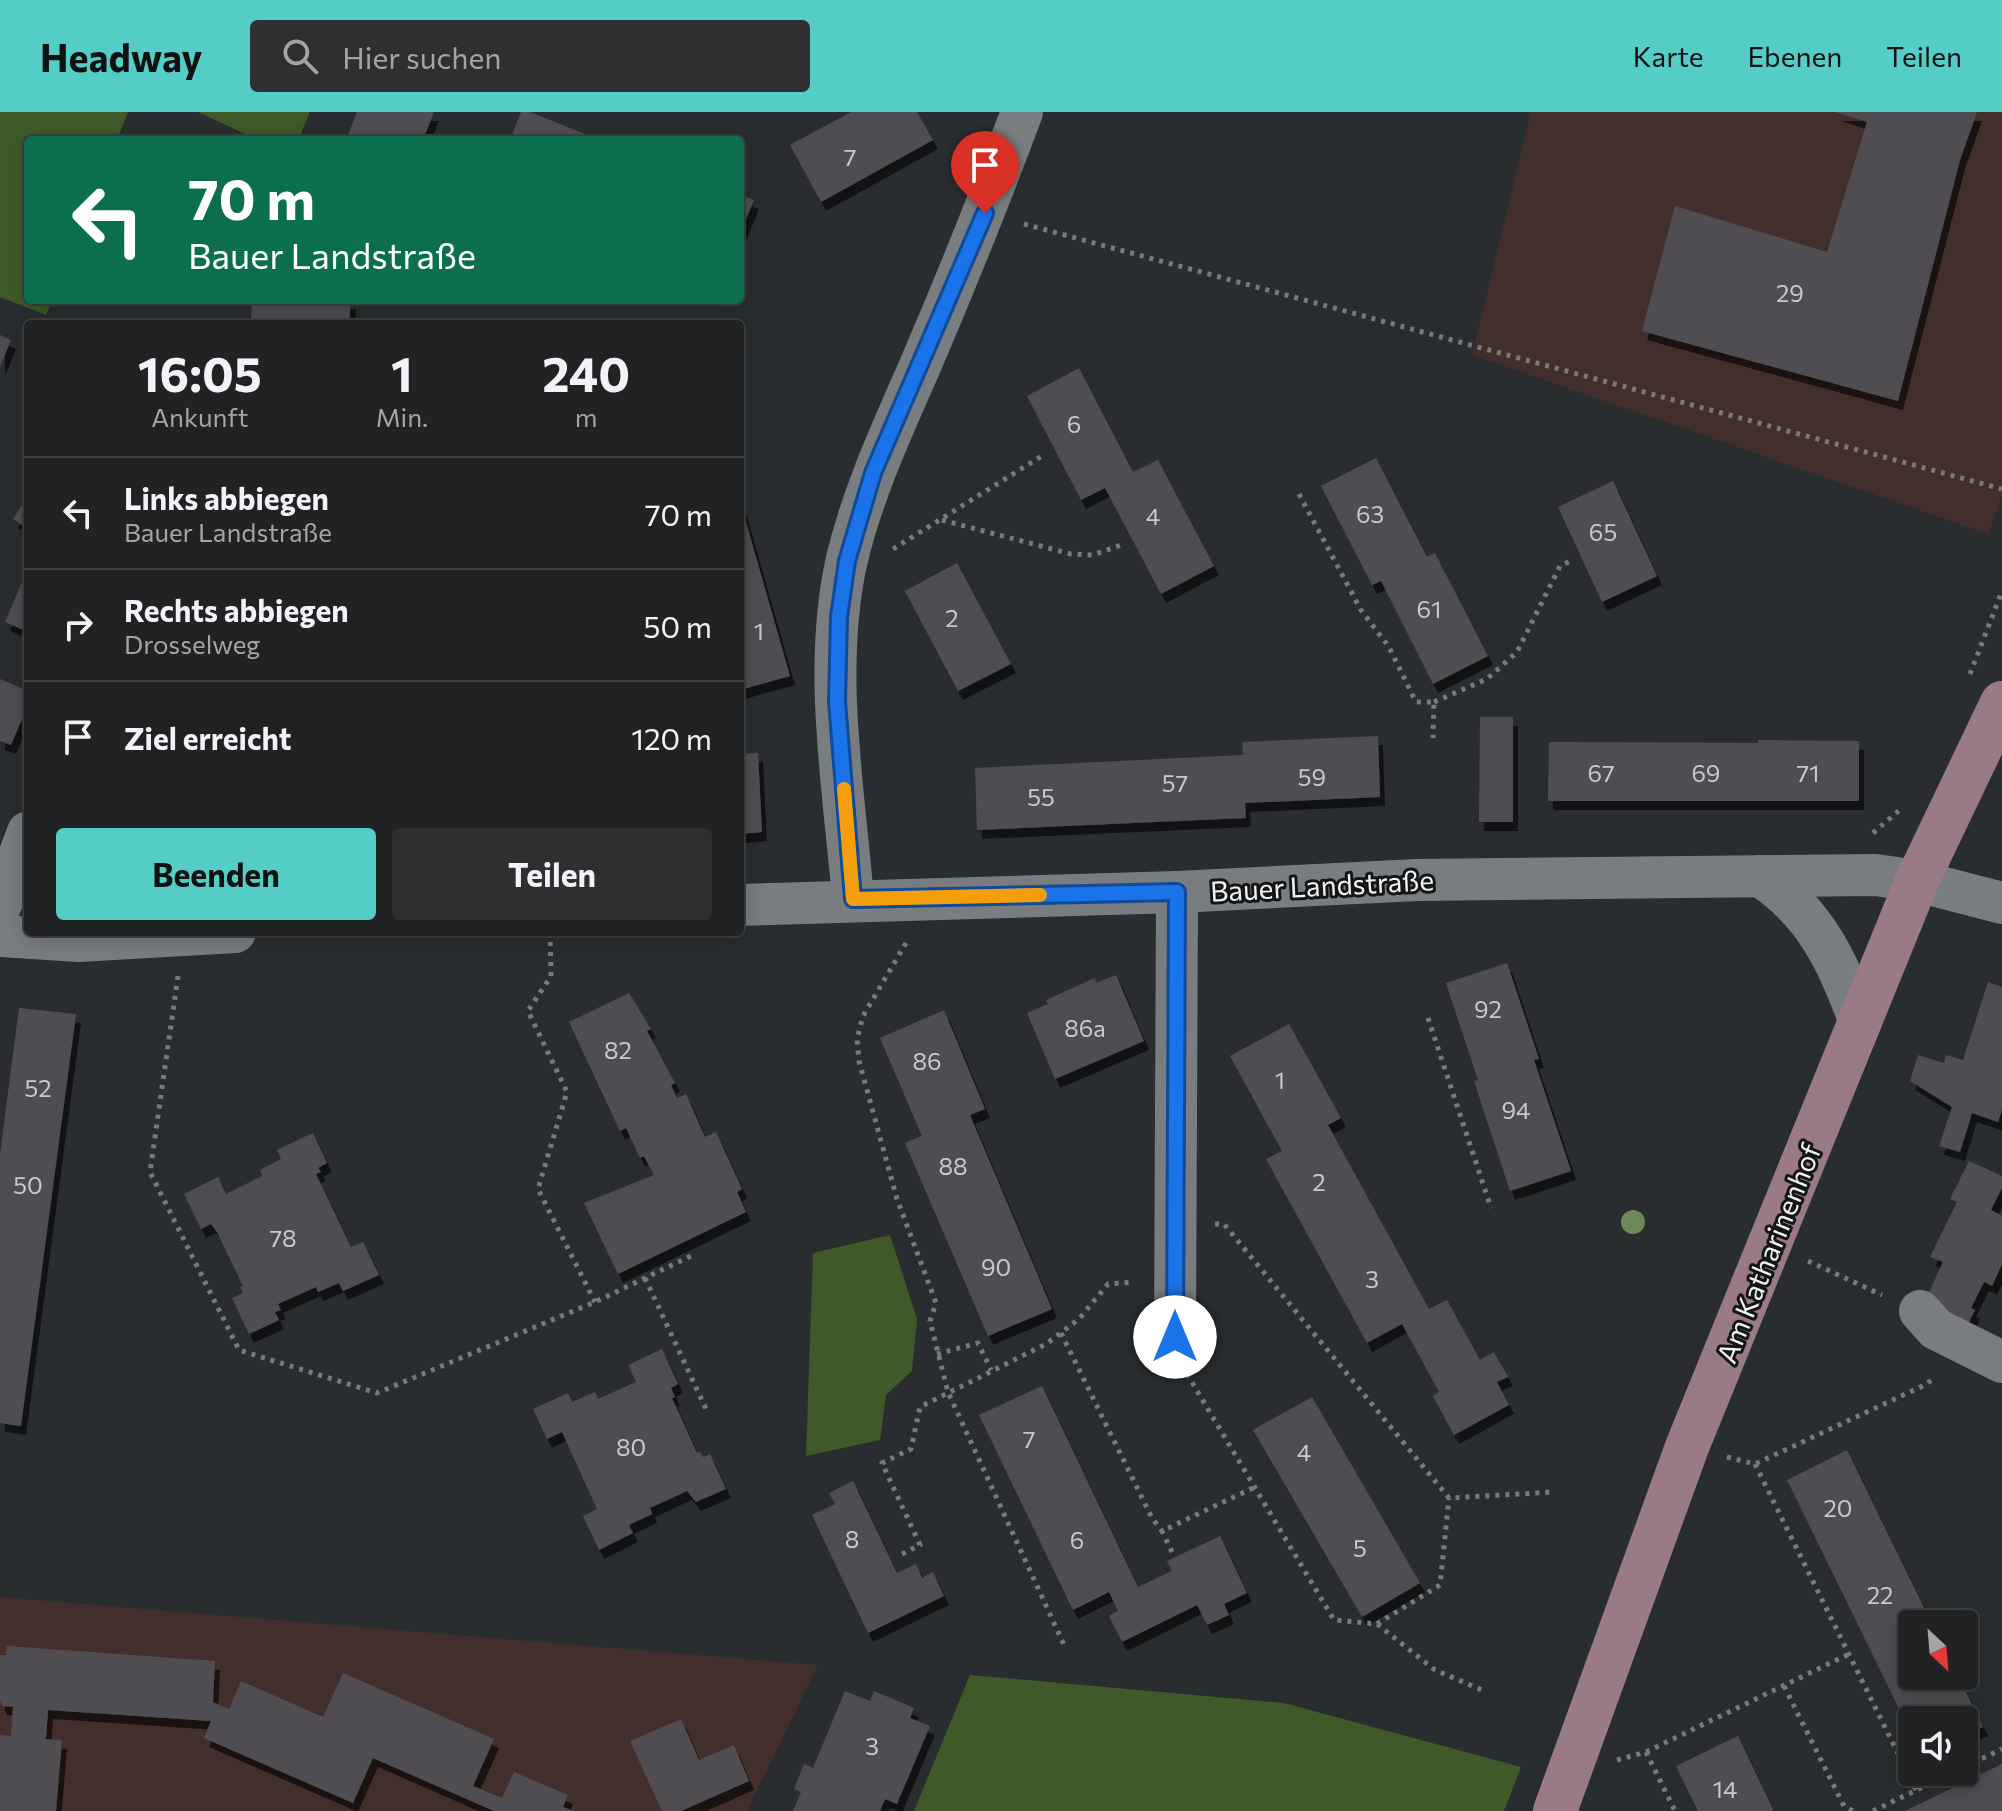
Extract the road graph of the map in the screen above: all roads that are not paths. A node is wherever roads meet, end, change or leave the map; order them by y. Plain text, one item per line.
1 (1022, 112) edge
2 (2002, 703) edge
3 (24, 843) edge
4 (1760, 876) junction
5 (1917, 881) junction
6 (1177, 892) junction
7 (853, 899) junction
8 (2002, 903) edge
9 (744, 905) edge
10 (0, 907) edge
11 (0, 936) edge
12 (166, 936) edge
13 (1860, 1023) junction
14 (1920, 1311) road end
15 (1175, 1337) road end
16 (1985, 1354) edge
17 (1562, 1792) edge

1 - 7 street
2 - 5 street, Am Katharinenhof
3 - 10 street
4 - 5 street, Bauer Landstraße
4 - 6 street, Bauer Landstraße
4 - 13 street
5 - 8 street, Bauer Landstraße
5 - 13 street, Am Katharinenhof
6 - 7 street, Bauer Landstraße
6 - 15 street
7 - 9 street, Bauer Landstraße
11 - 12 street
13 - 17 street, Am Katharinenhof
14 - 16 street

